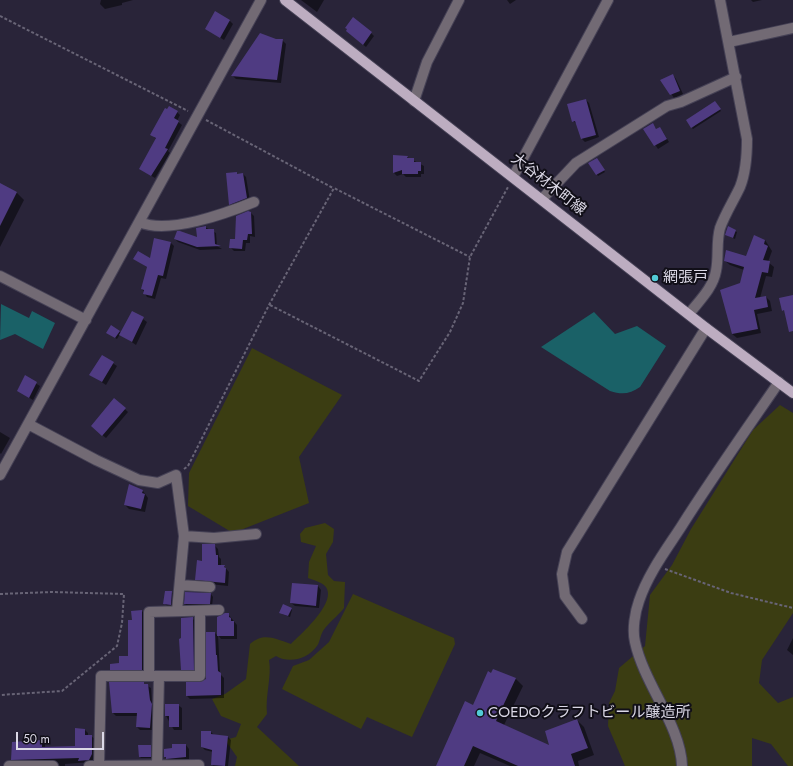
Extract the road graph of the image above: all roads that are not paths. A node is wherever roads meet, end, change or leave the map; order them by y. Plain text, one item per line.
1 (261, 0) edge
2 (285, 0) edge
3 (459, 0) edge
4 (608, 0) edge
5 (720, 0) edge
6 (793, 28) edge
7 (729, 42) junction
8 (736, 77) junction
9 (414, 101) junction
10 (513, 177) junction
11 (542, 199) junction
12 (254, 202) dead end
13 (140, 222) junction
14 (0, 276) edge
15 (689, 314) junction
16 (86, 320) junction
17 (706, 328) junction
18 (779, 382) junction
19 (793, 393) edge
20 (28, 424) junction
21 (0, 475) edge
22 (256, 534) dead end
23 (184, 536) junction
24 (180, 586) junction
25 (210, 587) dead end
26 (219, 610) dead end
27 (177, 611) junction
28 (200, 612) junction
29 (582, 619) dead end
30 (154, 676) junction
31 (157, 765) edge
32 (199, 765) dead end
33 (10, 766) edge
34 (53, 766) edge
35 (89, 766) edge
36 (99, 766) edge
37 (682, 766) edge

1 - 13 street
2 - 9 main road, 大谷材木町線
3 - 9 street
4 - 10 street
5 - 7 street
6 - 7 street
7 - 8 street
8 - 11 street
8 - 15 street
9 - 10 main road, 大谷材木町線
10 - 11 main road, 大谷材木町線
11 - 15 main road, 大谷材木町線
12 - 13 street
13 - 16 street
14 - 16 street
15 - 17 main road, 大谷材木町線
16 - 20 street
17 - 18 main road, 大谷材木町線
17 - 29 street
18 - 19 main road, 大谷材木町線
18 - 37 street
20 - 21 street
20 - 23 street
22 - 23 street
23 - 24 street
24 - 25 street
24 - 27 street
26 - 28 street
27 - 28 street
27 - 30 street
28 - 30 street
30 - 31 street
30 - 36 street
31 - 32 street
31 - 36 street
33 - 34 street
35 - 36 street

